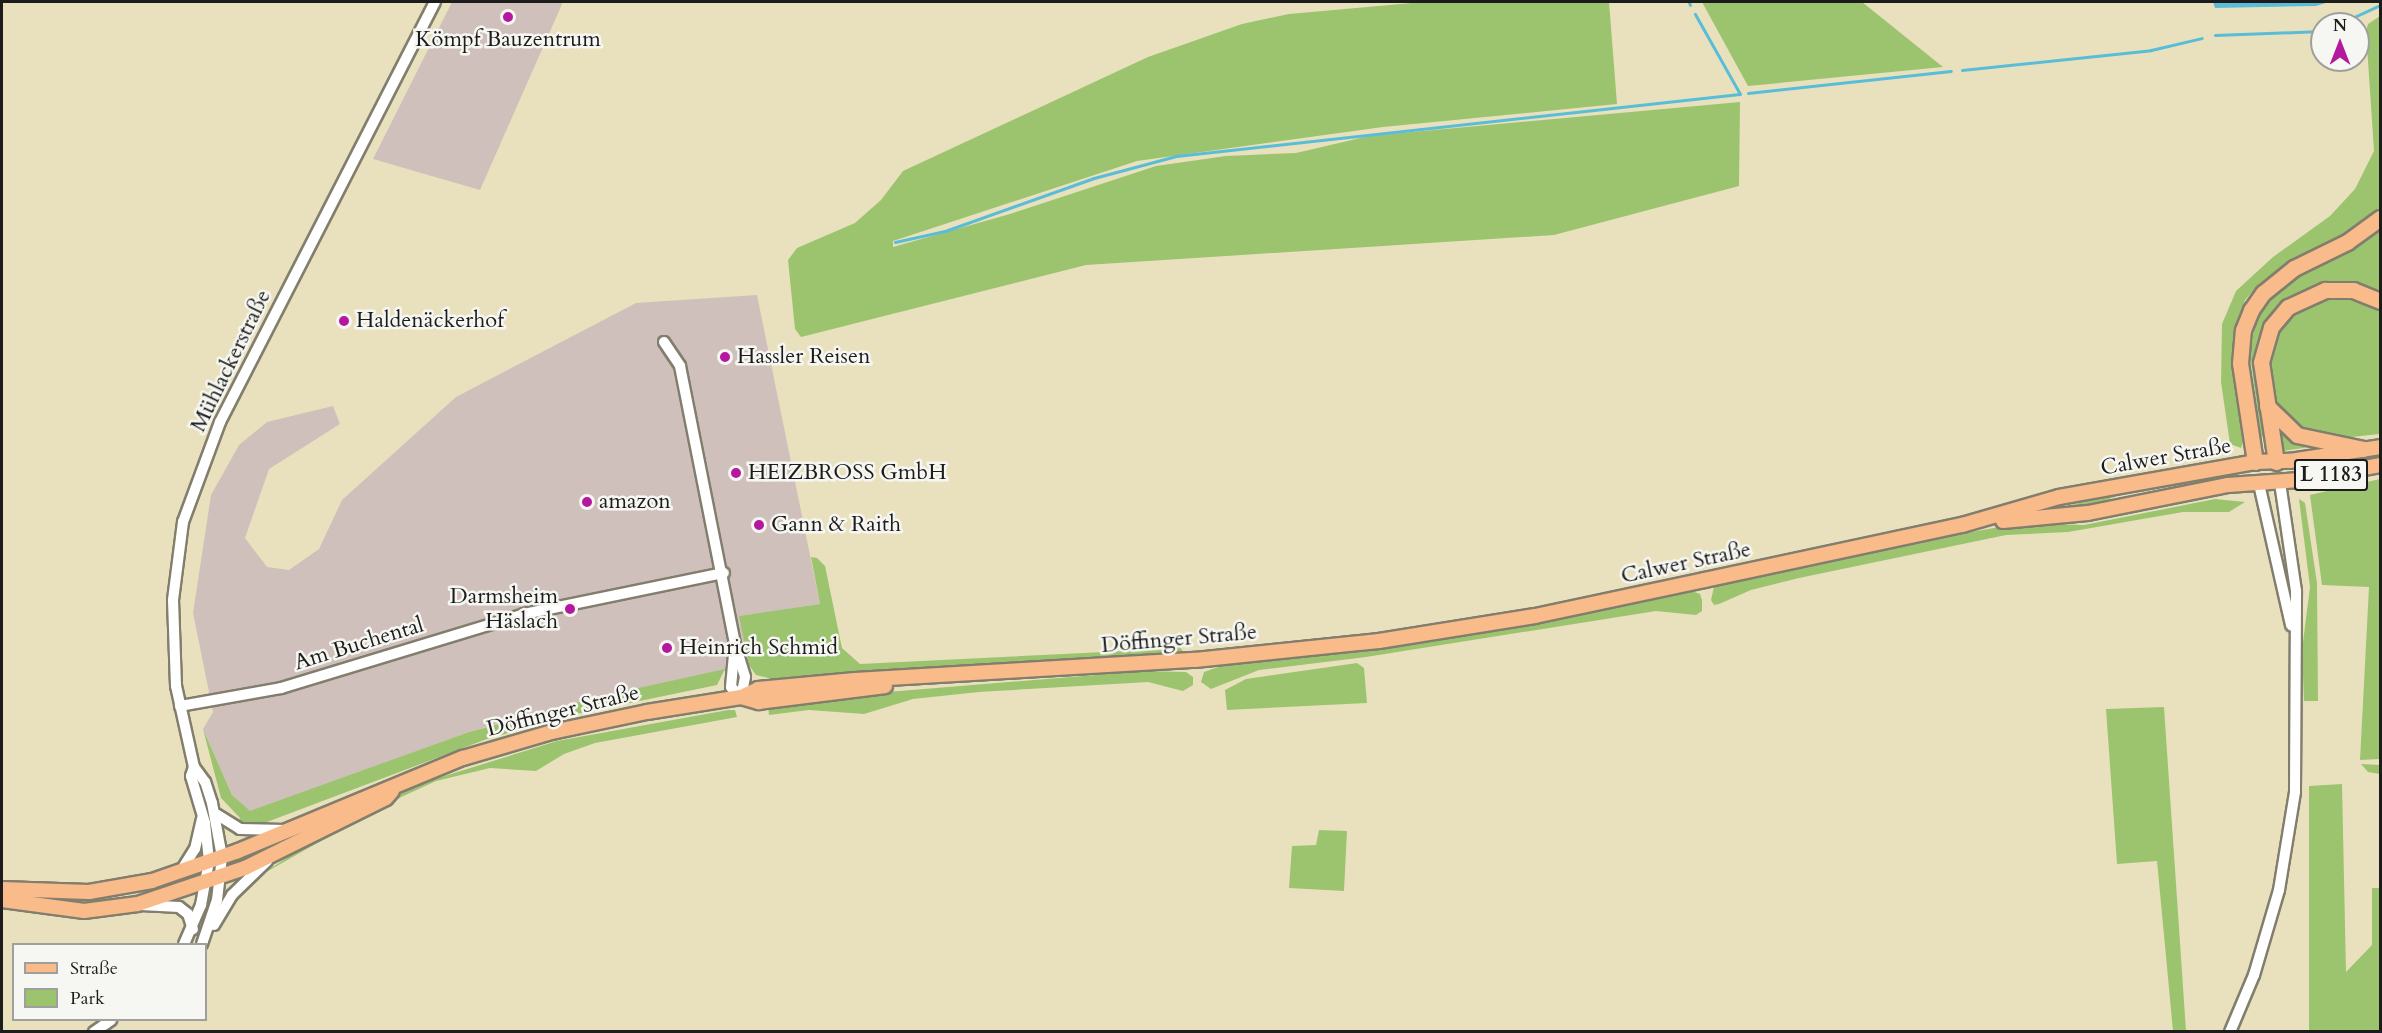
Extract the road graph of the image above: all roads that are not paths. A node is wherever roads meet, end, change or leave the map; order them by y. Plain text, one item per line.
1 (435, 2) edge
2 (2380, 218) edge
3 (2380, 301) edge
4 (664, 342) dead end
5 (2265, 404) junction
6 (2380, 447) edge
7 (2362, 449) junction
8 (2255, 462) junction
9 (2276, 462) junction
10 (2380, 465) edge
11 (2280, 482) junction
12 (2259, 484) junction
13 (1962, 525) junction
14 (724, 573) junction
15 (1416, 635) joint
16 (2294, 637) junction
17 (741, 697) junction
18 (180, 706) junction
19 (399, 783) junction
20 (208, 812) junction
21 (285, 830) junction
22 (274, 854) junction
23 (215, 859) junction
24 (180, 871) junction
25 (213, 879) junction
26 (2, 889) edge
27 (2, 900) edge
28 (138, 904) junction
29 (193, 929) junction
30 (205, 940) edge
31 (185, 943) edge
32 (110, 1021) edge
33 (94, 1032) edge
34 (2230, 1032) edge

1 - 18 street, Mühlackerstraße
2 - 8 highway
3 - 5 highway
4 - 14 street
5 - 7 highway
5 - 9 highway
6 - 7 main road, Calwer Straße / L 1183
7 - 9 main road, Calwer Straße / L 1183
8 - 9 main road, Calwer Straße / L 1183
8 - 12 main road
8 - 13 main road, Calwer Straße / L 1183
9 - 11 main road
10 - 11 main road, Calwer Straße / L 1183
11 - 12 main road, Calwer Straße / L 1183
11 - 16 street
12 - 13 main road, Calwer Straße / L 1183
12 - 16 street
13 - 15 main road, Calwer Straße / L 1183
14 - 17 street
14 - 18 street, Am Buchental
15 - 17 main road, Döffinger Straße / L 1183
16 - 34 street
17 - 19 main road, Döffinger Straße / L 1183
18 - 20 street, Mühlackerstraße
19 - 21 main road, Döffinger Straße / L 1183
19 - 22 main road, Döffinger Straße / L 1183
20 - 21 street
20 - 23 street, Mühlackerstraße
20 - 24 street
21 - 23 main road, Döffinger Straße / L 1183
22 - 25 main road, Döffinger Straße / L 1183
22 - 30 street
23 - 24 main road, Döffinger Straße
23 - 25 street, Mühlackerstraße
24 - 26 main road, Döffinger Straße
25 - 28 main road, Döffinger Straße / L 1183
25 - 29 street
25 - 30 street
27 - 28 main road, Döffinger Straße / L 1183
28 - 29 street
29 - 31 street
32 - 33 street

